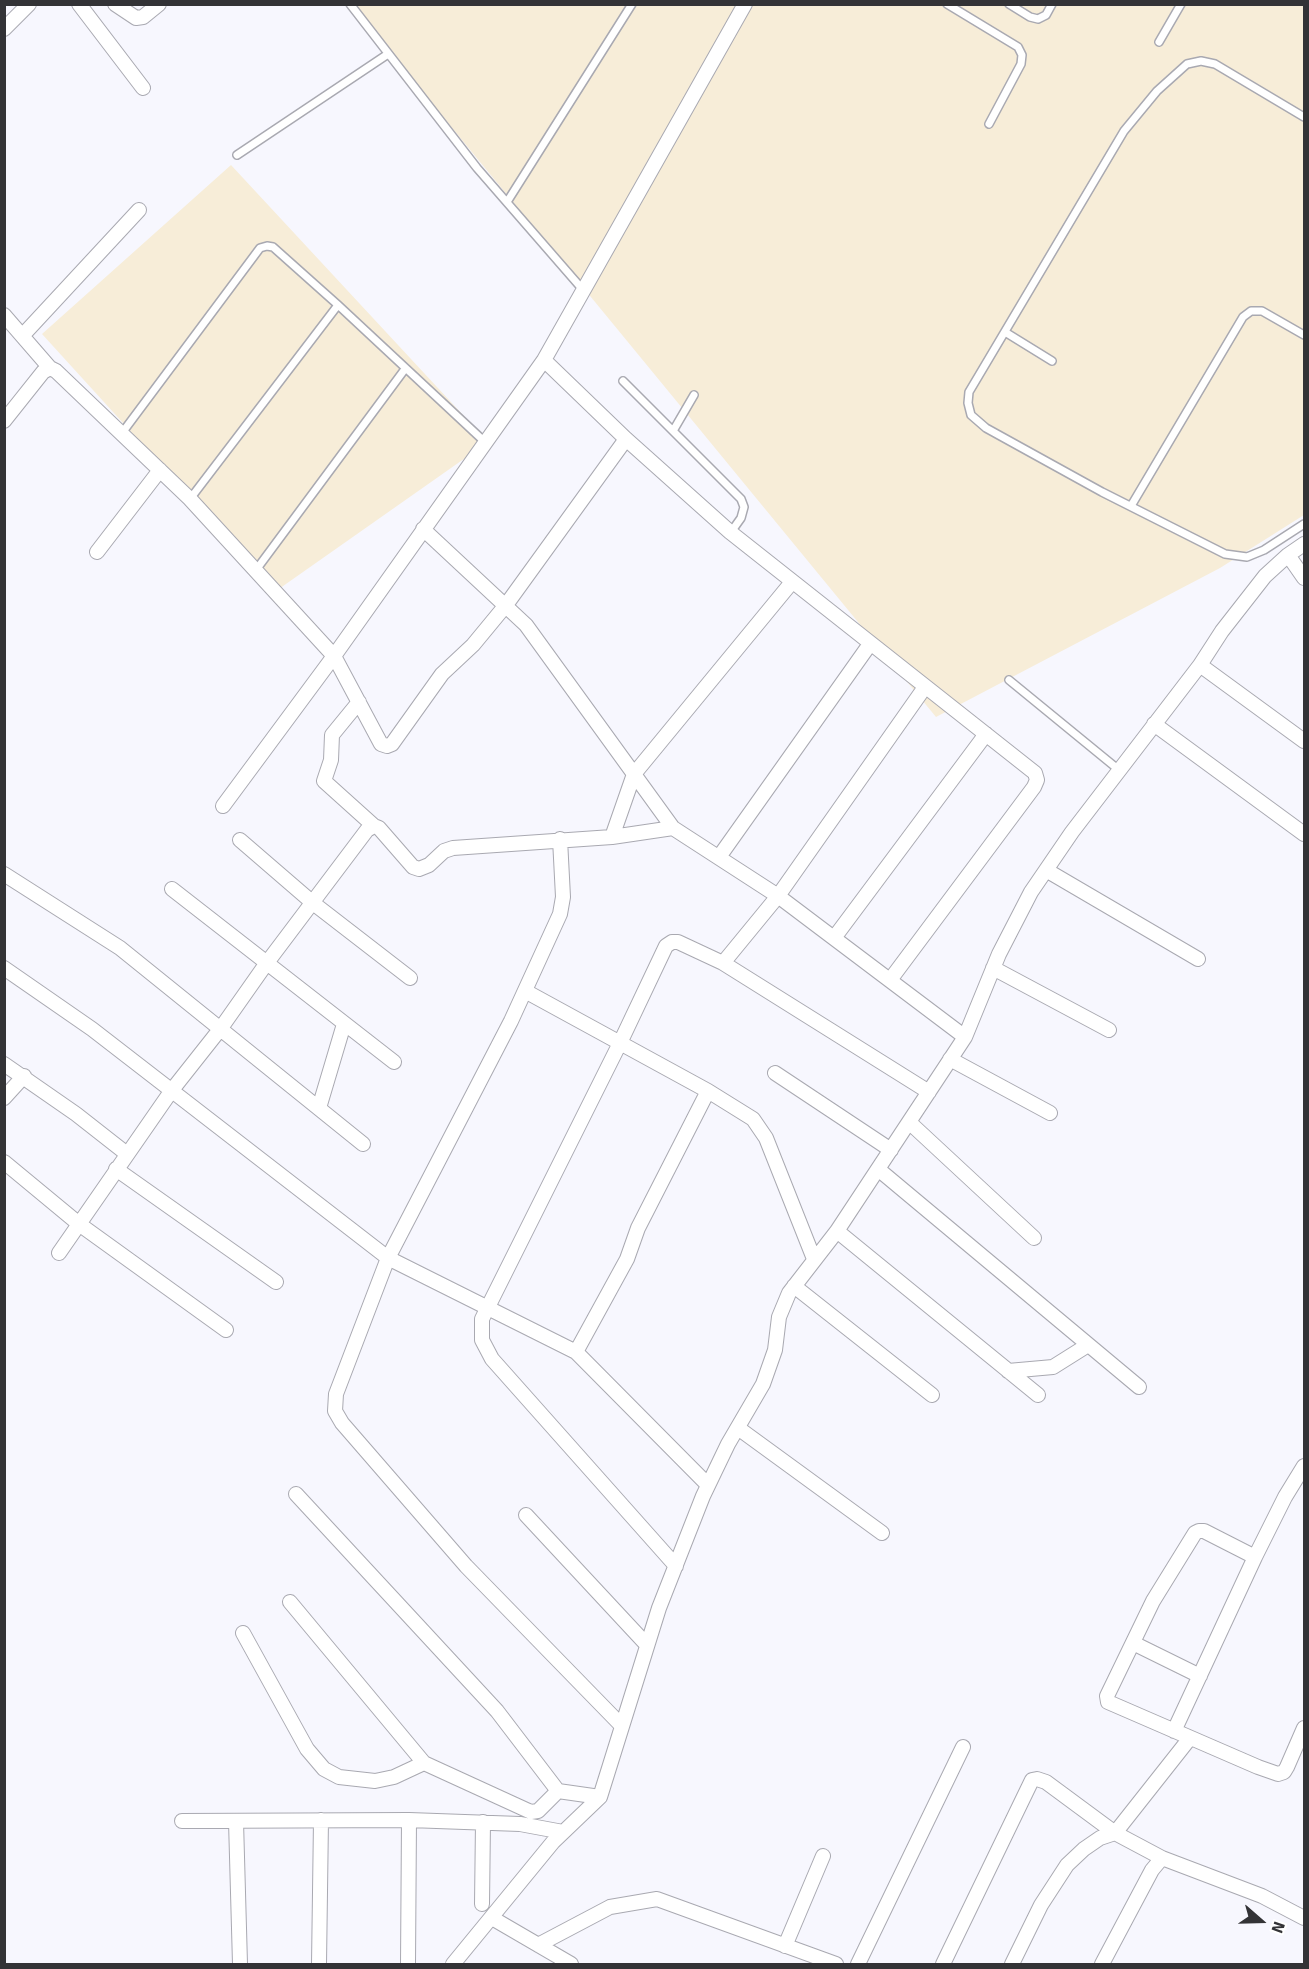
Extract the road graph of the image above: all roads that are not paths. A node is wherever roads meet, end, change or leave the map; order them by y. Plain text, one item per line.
1 (29, 4) edge
2 (80, 4) edge
3 (115, 4) edge
4 (159, 4) edge
5 (350, 4) edge
6 (632, 4) edge
7 (745, 4) edge
8 (947, 4) edge
9 (1009, 4) edge
10 (1052, 4) edge
11 (1181, 4) edge
12 (4, 29) edge
13 (1159, 42) dead end
14 (388, 54) junction
15 (142, 88) dead end
16 (1305, 117) edge
17 (988, 124) dead end
18 (237, 155) dead end
19 (507, 202) junction
20 (139, 210) dead end
21 (584, 291) junction
22 (338, 305) junction
23 (4, 315) edge
24 (1005, 332) junction
25 (23, 335) junction
26 (1305, 335) edge
27 (544, 360) junction
28 (1052, 361) dead end
29 (50, 368) junction
30 (405, 369) junction
31 (622, 381) dead end
32 (694, 395) dead end
33 (4, 421) edge
34 (673, 431) junction
35 (122, 433) junction
36 (626, 439) junction
37 (486, 443) junction
38 (160, 470) junction
39 (190, 499) junction
40 (1131, 507) junction
41 (1305, 524) edge
42 (423, 529) junction
43 (730, 532) junction
44 (1305, 544) edge
45 (97, 552) dead end
46 (1288, 555) junction
47 (256, 570) junction
48 (1305, 578) edge
49 (792, 582) junction
50 (506, 605) junction
51 (870, 644) junction
52 (334, 656) junction
53 (1200, 665) junction
54 (1009, 680) dead end
55 (925, 687) junction
56 (359, 702) junction
57 (1154, 724) junction
58 (986, 734) junction
59 (1305, 741) edge
60 (1119, 770) junction
61 (634, 774) junction
62 (223, 806) dead end
63 (374, 826) junction
64 (674, 828) junction
65 (1305, 834) edge
66 (612, 837) junction
67 (560, 839) junction
68 (240, 840) dead end
69 (719, 857) junction
70 (1046, 870) junction
71 (4, 874) edge
72 (172, 889) dead end
73 (778, 896) junction
74 (313, 903) junction
75 (834, 938) junction
76 (1198, 959) dead end
77 (723, 963) junction
78 (266, 964) junction
79 (4, 968) edge
80 (993, 968) junction
81 (410, 978) dead end
82 (890, 980) junction
83 (525, 991) junction
84 (344, 1024) junction
85 (221, 1028) junction
86 (1109, 1030) dead end
87 (965, 1037) junction
88 (620, 1043) junction
89 (950, 1059) junction
90 (394, 1062) dead end
91 (4, 1064) edge
92 (775, 1073) dead end
93 (24, 1076) junction
94 (172, 1090) junction
95 (708, 1091) junction
96 (928, 1092) junction
97 (4, 1098) edge
98 (319, 1108) junction
99 (1050, 1113) dead end
100 (909, 1122) junction
101 (363, 1144) dead end
102 (891, 1150) junction
103 (127, 1154) junction
104 (4, 1162) edge
105 (116, 1169) junction
106 (878, 1169) junction
107 (79, 1224) junction
108 (837, 1231) junction
109 (1034, 1238) dead end
110 (59, 1253) dead end
111 (388, 1258) junction
112 (814, 1259) junction
113 (276, 1282) dead end
114 (794, 1286) junction
115 (487, 1308) junction
116 (226, 1330) dead end
117 (1088, 1345) junction
118 (576, 1352) junction
119 (1008, 1371) junction
120 (1139, 1387) dead end
121 (932, 1395) dead end
122 (1038, 1395) dead end
123 (738, 1428) junction
124 (1305, 1466) edge
125 (708, 1485) junction
126 (296, 1494) dead end
127 (526, 1515) dead end
128 (882, 1533) dead end
129 (1255, 1557) junction
130 (676, 1566) junction
131 (290, 1602) dead end
132 (243, 1633) dead end
133 (1133, 1643) junction
134 (647, 1645) junction
135 (1200, 1676) junction
136 (621, 1725) junction
137 (1304, 1728) edge
138 (1174, 1731) junction
139 (1190, 1738) junction
140 (963, 1747) dead end
141 (424, 1763) junction
142 (558, 1791) junction
143 (600, 1797) junction
144 (321, 1820) junction
145 (409, 1820) junction
146 (182, 1821) dead end
147 (236, 1821) junction
148 (483, 1822) junction
149 (563, 1832) junction
150 (1115, 1833) junction
151 (823, 1856) dead end
152 (1162, 1858) junction
153 (482, 1904) dead end
154 (492, 1918) junction
155 (1305, 1918) edge
156 (538, 1945) junction
157 (785, 1946) junction
158 (240, 1965) edge
159 (319, 1965) edge
160 (408, 1965) edge
161 (453, 1965) edge
162 (571, 1965) edge
163 (836, 1965) edge
164 (858, 1965) edge
165 (943, 1965) edge
166 (1012, 1965) edge
167 (1102, 1965) edge

1 - 12 street
2 - 15 street
3 - 4 street
5 - 14 lane
6 - 19 lane
7 - 21 street
8 - 17 lane
9 - 10 lane
11 - 13 lane
14 - 18 lane
14 - 19 lane
16 - 24 lane
19 - 21 lane
20 - 25 street
21 - 27 street
22 - 30 lane
22 - 35 lane
22 - 39 lane
23 - 25 street
24 - 28 lane
24 - 40 lane
25 - 29 street
26 - 40 lane
27 - 36 street
27 - 37 street
29 - 33 street
29 - 35 street
30 - 37 lane
30 - 47 lane
31 - 34 lane
32 - 34 lane
34 - 43 lane
35 - 38 street
36 - 43 street
36 - 50 street
37 - 42 street
38 - 39 street
38 - 45 street
39 - 47 street
40 - 41 lane
42 - 50 street
42 - 52 street
43 - 49 street
44 - 46 street
46 - 48 street
46 - 53 street
47 - 52 street
49 - 51 street
49 - 61 street
50 - 56 street
50 - 61 street
51 - 55 street
51 - 69 street
52 - 56 street
52 - 62 street
53 - 57 street
53 - 59 street
54 - 60 lane
55 - 58 street
55 - 73 street
56 - 63 street
57 - 60 street
57 - 65 street
58 - 75 street
58 - 82 street
60 - 70 street
61 - 64 street
61 - 66 street
63 - 67 street
63 - 74 street
64 - 66 street
64 - 69 street
66 - 67 street
67 - 83 street
68 - 74 street
69 - 73 street
70 - 76 street
70 - 80 street
71 - 85 street
72 - 78 street
73 - 75 street
73 - 77 street
74 - 78 street
74 - 81 street
75 - 82 street
77 - 88 street
77 - 96 street
78 - 84 street
78 - 85 street
79 - 94 street
80 - 86 street
80 - 87 street
82 - 87 street
83 - 88 street
83 - 111 street
84 - 90 street
84 - 98 street
85 - 94 street
85 - 98 street
87 - 89 street
88 - 95 street
88 - 115 street
89 - 96 street
89 - 99 street
91 - 93 street
92 - 102 street
93 - 97 street
93 - 103 street
94 - 103 street
94 - 111 street
95 - 112 street
95 - 118 street
96 - 100 street
98 - 101 street
100 - 102 street
100 - 109 street
102 - 106 street
103 - 105 street
104 - 107 street
105 - 107 street
105 - 113 street
106 - 108 street
106 - 117 street
107 - 110 street
107 - 116 street
108 - 112 street
108 - 119 street
111 - 115 street
111 - 136 street
112 - 114 street
114 - 121 street
114 - 123 street
115 - 118 street
115 - 130 street
117 - 119 street
117 - 120 street
118 - 125 street
119 - 122 street
123 - 125 street
123 - 128 street
124 - 129 street
125 - 130 street
126 - 142 street
127 - 134 street
129 - 133 street
129 - 135 street
130 - 134 street
131 - 141 street
132 - 141 street
133 - 135 street
133 - 138 street
134 - 136 street
135 - 138 street
136 - 143 street
137 - 139 street
138 - 139 street
139 - 150 street
140 - 164 street
141 - 142 street
142 - 143 street
143 - 149 street
144 - 145 street
144 - 147 street
144 - 159 street
145 - 148 street
145 - 160 street
146 - 147 street
147 - 158 street
148 - 149 street
148 - 153 street
149 - 154 street
150 - 152 street
150 - 165 street
150 - 166 street
151 - 157 street
152 - 155 street
152 - 167 street
154 - 156 street
154 - 161 street
156 - 157 street
156 - 162 street
157 - 163 street

